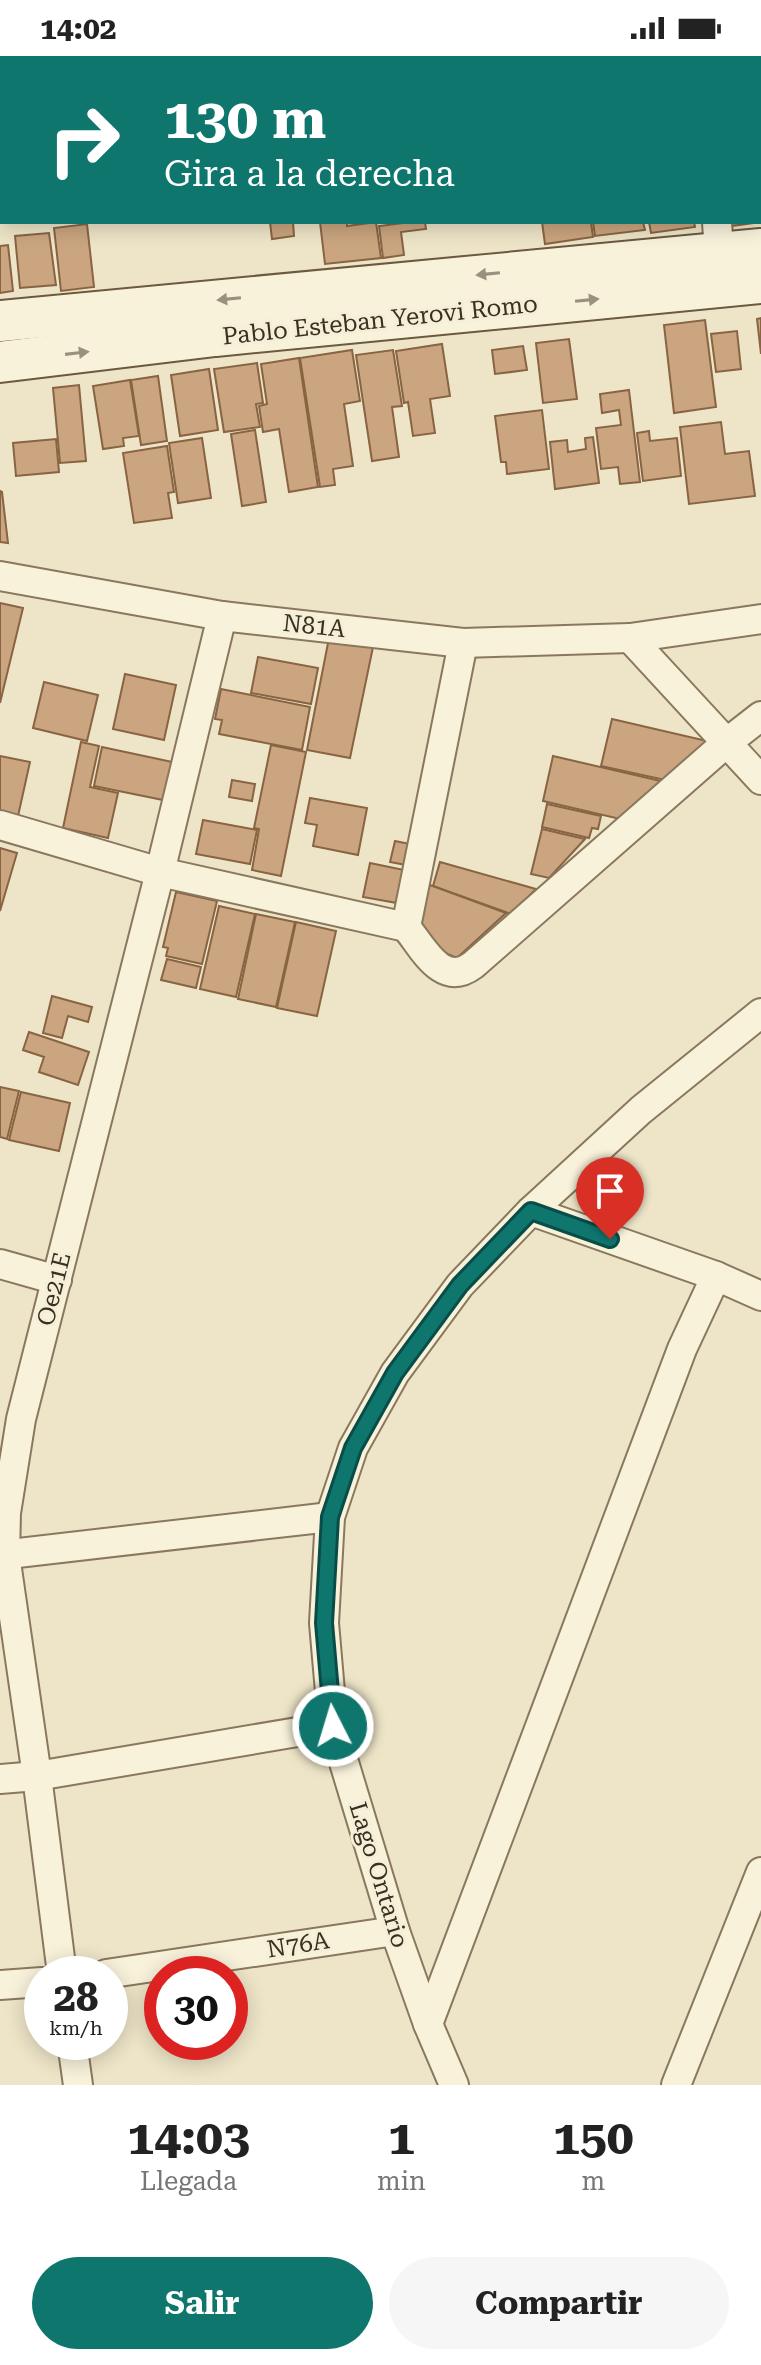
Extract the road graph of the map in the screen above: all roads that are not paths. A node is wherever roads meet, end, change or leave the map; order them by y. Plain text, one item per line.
1 (718, 237) edge
2 (761, 249) edge
3 (761, 283) edge
4 (0, 321) edge
5 (0, 362) edge
6 (0, 576) edge
7 (222, 616) junction
8 (761, 619) edge
9 (630, 638) junction
10 (463, 643) junction
11 (761, 716) edge
12 (725, 744) junction
13 (761, 780) edge
14 (0, 825) edge
15 (160, 872) junction
16 (406, 927) junction
17 (761, 1013) edge
18 (531, 1211) junction
19 (0, 1264) edge
20 (716, 1276) junction
21 (57, 1280) junction
22 (761, 1296) edge
23 (330, 1517) junction
24 (2, 1555) edge
25 (333, 1726) junction
26 (37, 1776) junction
27 (0, 1779) edge
28 (761, 1872) edge
29 (395, 1931) junction
30 (60, 1956) edge
31 (128, 1971) edge
32 (24, 1983) edge
33 (0, 1985) edge
34 (428, 2024) junction
35 (75, 2060) edge
36 (78, 2085) edge
37 (454, 2085) edge
38 (676, 2085) edge

1 - 2 street, Pablo Esteban Yerovi Romo
1 -> 4 street, Pablo Esteban Yerovi Romo
5 -> 3 street, Pablo Esteban Yerovi Romo
6 - 7 street, N81A
7 - 10 street, N81A
7 - 15 street, Oe21E
8 - 9 street, N81A
9 - 10 street, N81A
9 - 12 street
10 - 16 street
11 - 12 street
12 - 13 street
12 - 16 street
14 - 15 street
15 - 16 street
15 - 21 street, Oe21E
17 - 18 street, Lago Ontario
18 - 20 street
18 - 23 street, Lago Ontario
19 - 21 street
20 - 22 street
20 - 34 street
21 - 24 street, Oe21E
23 - 24 street
23 - 25 street, Lago Ontario
24 - 26 street, Oe21E
25 - 26 street
25 - 29 street, Lago Ontario
26 - 27 street
26 - 30 street, Oe21E
28 - 38 street
29 - 31 street, N76A
29 - 34 street, Lago Ontario
32 - 33 street
34 - 37 street, Lago Ontario
35 - 36 street

